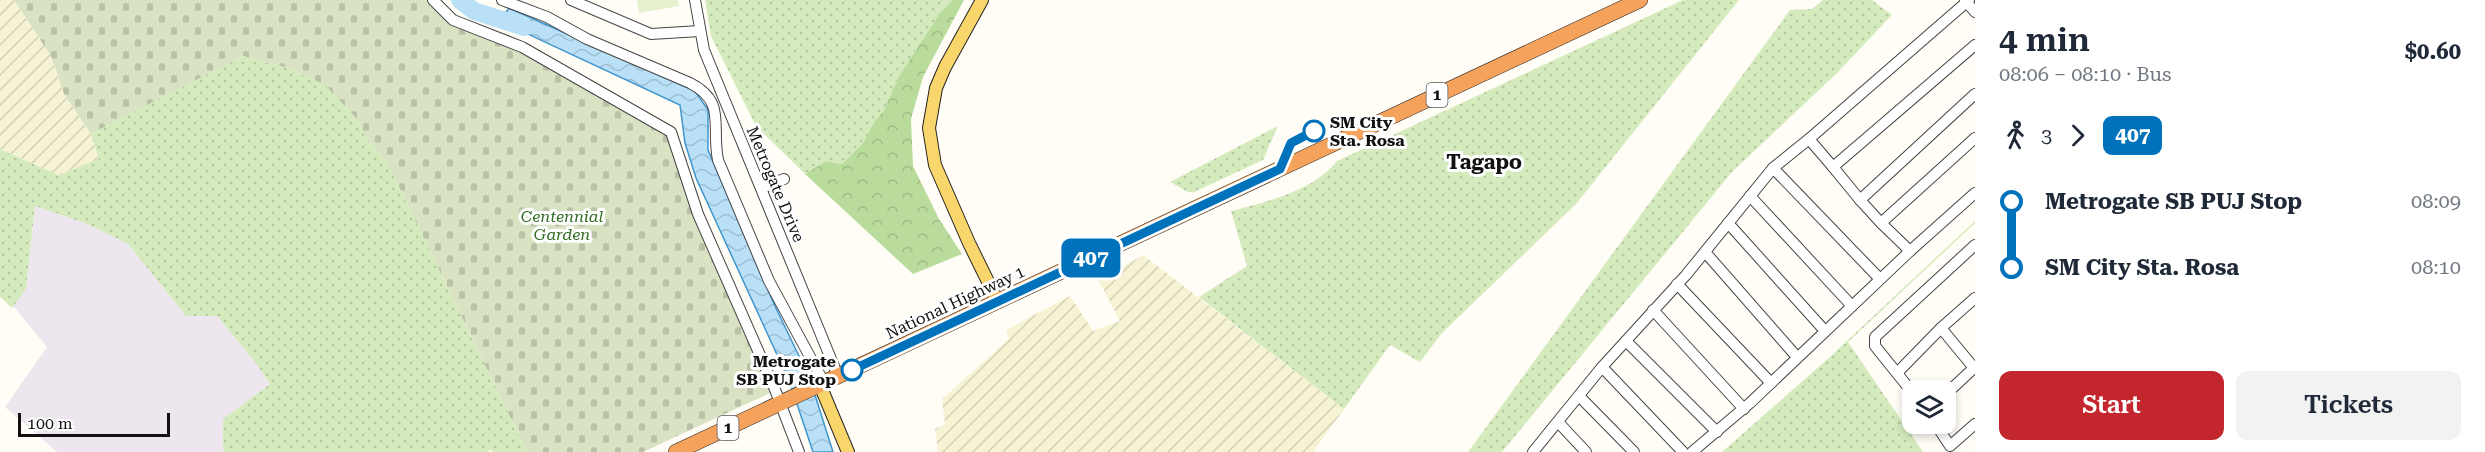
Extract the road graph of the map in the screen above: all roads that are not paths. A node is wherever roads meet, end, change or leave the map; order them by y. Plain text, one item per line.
1 (433, 0) edge
2 (502, 0) edge
3 (695, 0) edge
4 (982, 0) edge
5 (1640, 0) edge
6 (574, 1) edge
7 (1967, 1) edge
8 (1975, 12) edge
9 (700, 31) junction
10 (1975, 45) edge
11 (1975, 94) edge
12 (1975, 138) edge
13 (1809, 139) junction
14 (1833, 167) junction
15 (1773, 168) junction
16 (784, 179) dead end
17 (762, 188) junction
18 (1975, 193) edge
19 (1750, 196) junction
20 (1860, 200) junction
21 (1881, 223) junction
22 (1728, 224) junction
23 (1975, 245) edge
24 (1910, 251) junction
25 (1705, 252) junction
26 (1880, 279) junction
27 (1677, 284) junction
28 (1975, 298) edge
29 (998, 302) junction
30 (1852, 306) junction
31 (1653, 310) junction
32 (1941, 328) junction
33 (1825, 331) junction
34 (1626, 341) junction
35 (1797, 357) junction
36 (1602, 367) junction
37 (1975, 367) edge
38 (1898, 373) junction
39 (827, 380) junction
40 (1903, 380) edge
41 (1771, 383) junction
42 (1956, 385) edge
43 (1580, 397) junction
44 (781, 403) junction
45 (1744, 408) junction
46 (1558, 422) junction
47 (1975, 424) edge
48 (1717, 432) junction
49 (1942, 434) edge
50 (676, 452) edge
51 (799, 452) edge
52 (848, 452) edge
53 (1533, 452) edge
54 (1586, 452) edge
55 (1634, 452) edge
56 (1683, 452) edge
57 (1692, 452) edge

1 - 44 street
2 - 39 street
3 - 9 street, Metrogate Drive
4 - 29 main road
5 - 29 highway, National Highway 1 / 1
6 - 9 street
7 - 8 street
7 - 13 street
9 - 17 street, Metrogate Drive
10 - 14 street
11 - 20 street
12 - 21 street
13 - 14 street
13 - 15 street
14 - 20 street
15 - 19 street
15 - 26 street
16 - 17 street
17 - 39 street, Metrogate Drive
18 - 24 street
19 - 22 street
19 - 30 street
20 - 21 street
21 - 24 street
22 - 25 street
22 - 33 street
23 - 38 street
24 - 26 street
25 - 27 street
25 - 35 street
26 - 30 street
27 - 31 street
27 - 41 street
28 - 32 street
29 - 39 highway, National Highway 1 / 1
30 - 33 street
31 - 34 street
31 - 45 street
32 - 37 street
32 - 38 street
33 - 35 street
34 - 36 street
34 - 48 street
35 - 41 street
36 - 43 street
36 - 56 street
37 - 42 street
38 - 40 street
39 - 44 highway, National Highway 1 / 1
39 - 52 main road
41 - 45 street
43 - 46 street
43 - 55 street
44 - 50 highway, National Highway 1 / 1
44 - 51 street
45 - 48 street
46 - 53 street
46 - 54 street
47 - 49 street
48 - 57 street

